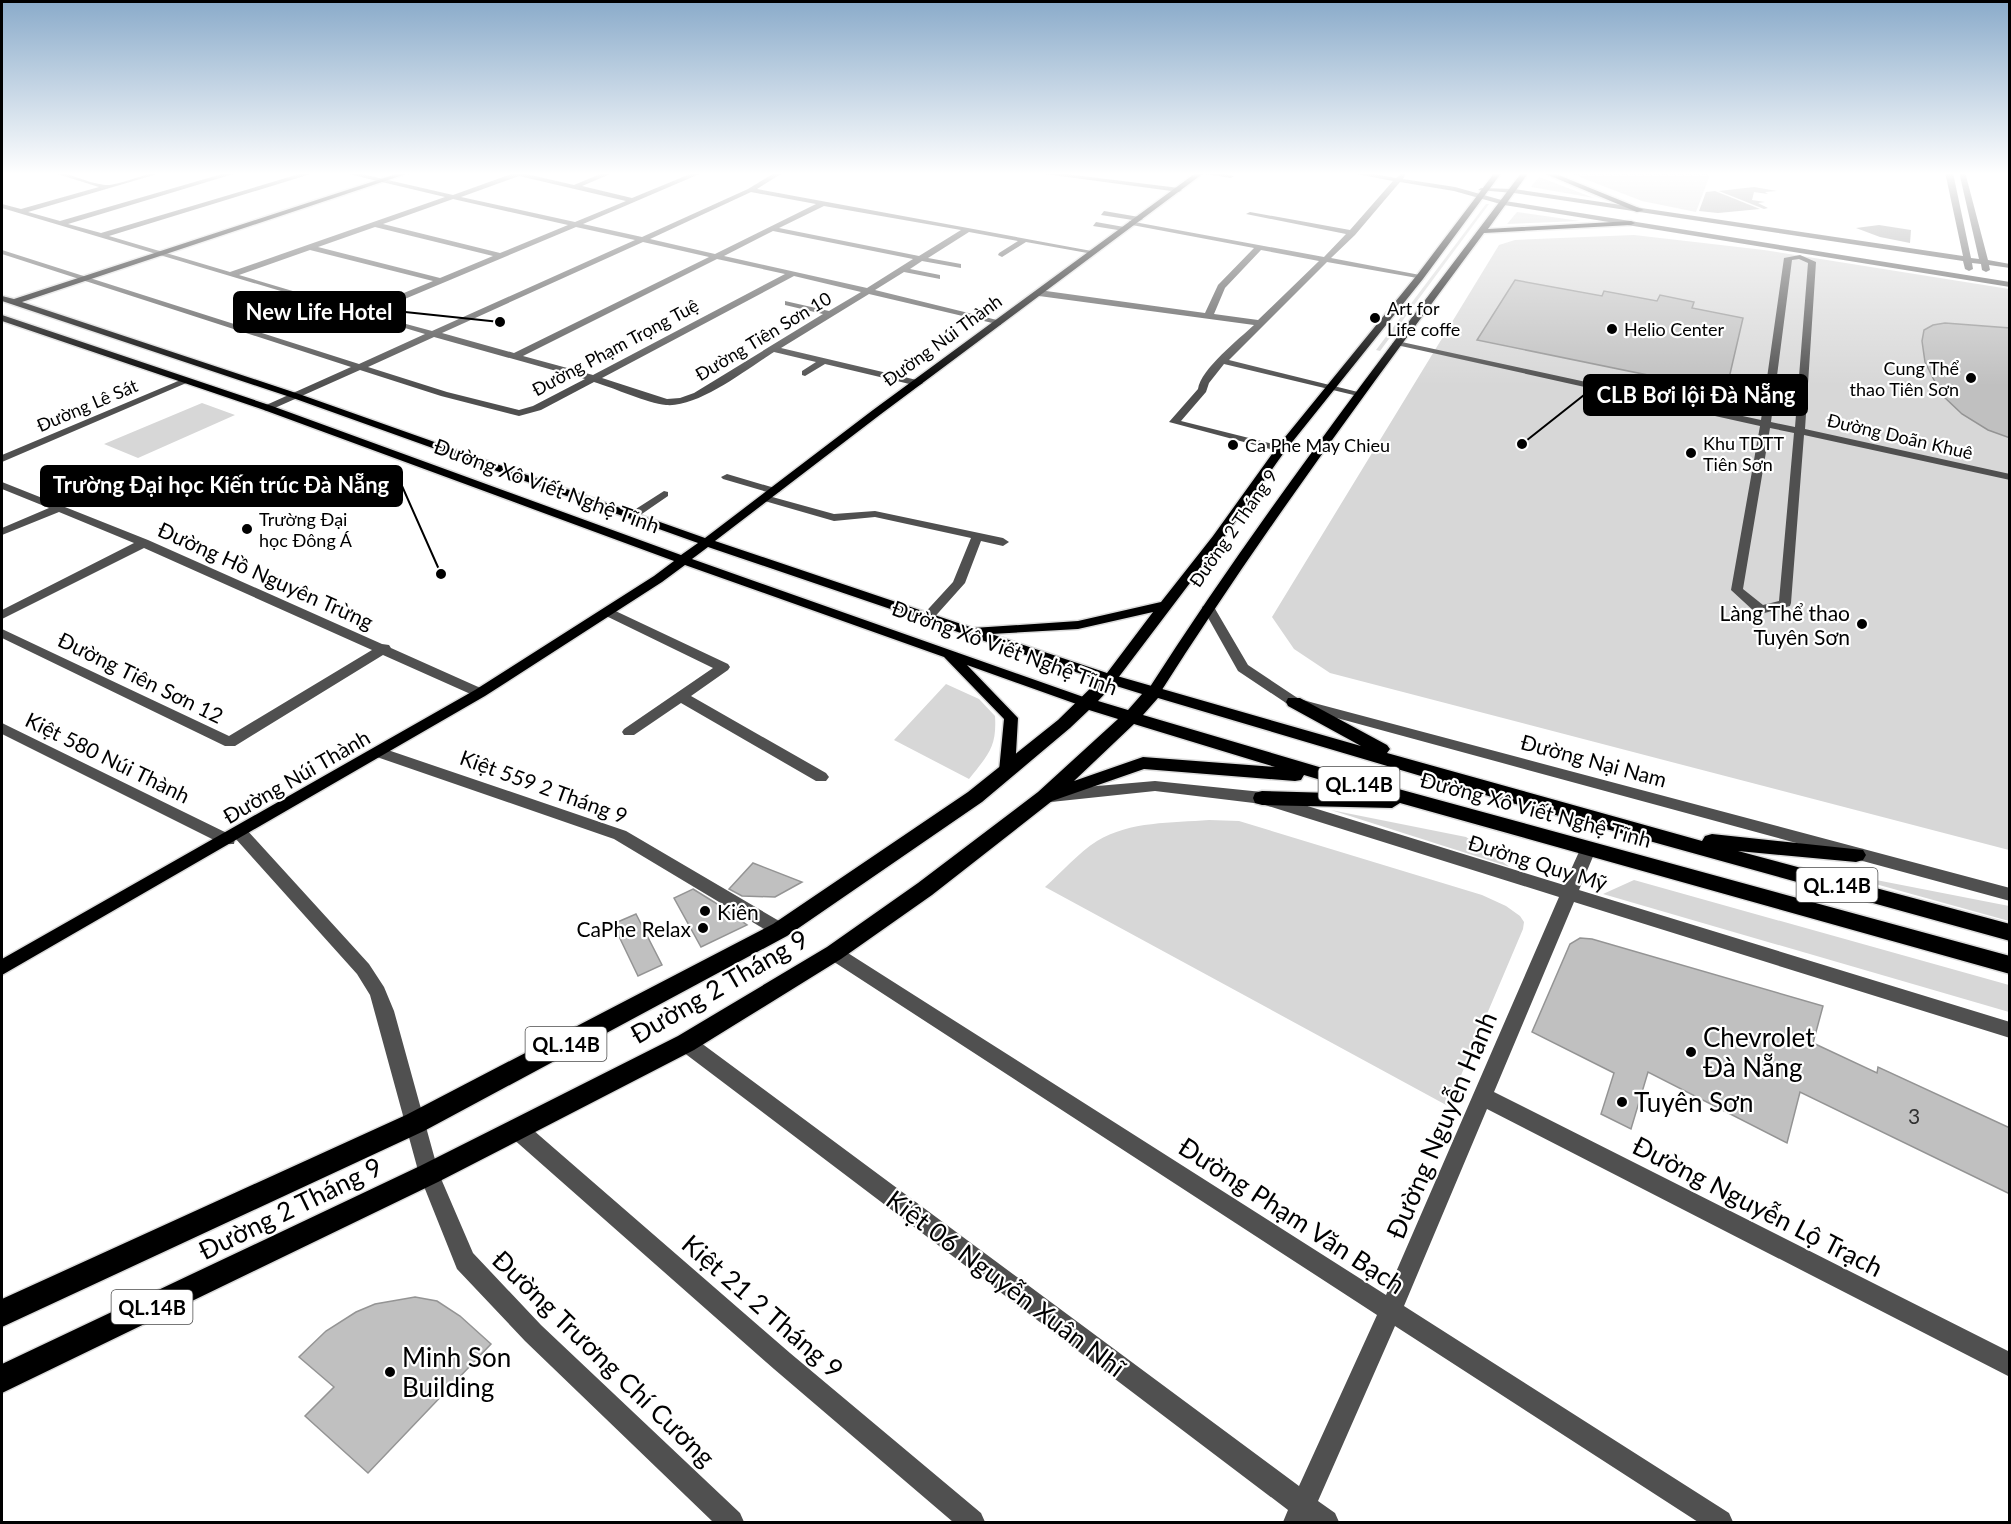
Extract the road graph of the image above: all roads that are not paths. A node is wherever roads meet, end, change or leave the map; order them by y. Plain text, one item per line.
1 (125, 243) edge
2 (194, 243) edge
3 (327, 243) edge
4 (450, 243) edge
5 (533, 243) edge
6 (635, 243) edge
7 (650, 243) edge
8 (743, 243) edge
9 (845, 243) edge
10 (946, 243) edge
11 (1019, 243) edge
12 (1042, 243) edge
13 (1105, 243) edge
14 (1243, 243) edge
15 (1341, 243) edge
16 (1445, 243) edge
17 (1475, 243) edge
18 (1741, 243) edge
19 (1802, 243) edge
20 (1857, 243) edge
21 (1964, 243) edge
22 (1979, 243) edge
23 (1260, 246) junction
24 (313, 248) junction
25 (2, 252) edge
26 (1093, 252) junction
27 (161, 254) junction
28 (1800, 254) junction
29 (1002, 255) dead end
30 (502, 256) junction
31 (714, 257) junction
32 (921, 258) junction
33 (1325, 259) junction
34 (1968, 260) junction
35 (1984, 262) junction
36 (958, 266) dead end
37 (2010, 266) edge
38 (904, 270) junction
39 (233, 274) junction
40 (792, 274) junction
41 (1420, 276) junction
42 (937, 277) dead end
43 (1970, 278) junction
44 (84, 279) junction
45 (442, 280) junction
46 (1989, 281) junction
47 (2010, 285) edge
48 (869, 291) junction
49 (1039, 294) junction
50 (2, 298) edge
51 (14, 302) junction
52 (788, 303) dead end
53 (2, 306) edge
54 (361, 314) junction
55 (832, 314) junction
56 (1209, 315) junction
57 (2, 318) edge
58 (998, 323) junction
59 (1259, 323) junction
60 (435, 334) junction
61 (1397, 344) junction
62 (774, 349) junction
63 (514, 357) junction
64 (823, 361) junction
65 (1222, 361) junction
66 (360, 367) junction
67 (805, 374) dead end
68 (593, 378) junction
69 (186, 381) junction
70 (918, 383) junction
71 (1328, 388) junction
72 (1359, 395) junction
73 (297, 396) junction
74 (268, 408) junction
75 (1766, 423) junction
76 (1800, 430) junction
77 (1281, 448) junction
78 (2, 459) edge
79 (726, 477) dead end
80 (2010, 477) edge
81 (2, 485) edge
82 (664, 494) dead end
83 (770, 494) junction
84 (60, 508) junction
85 (632, 516) junction
86 (2, 532) edge
87 (977, 537) junction
88 (708, 542) junction
89 (1003, 542) dead end
90 (144, 543) junction
91 (683, 560) junction
92 (1165, 605) junction
93 (1208, 607) junction
94 (607, 611) junction
95 (2, 615) edge
96 (926, 618) junction
97 (970, 632) junction
98 (2, 633) edge
99 (384, 648) junction
100 (949, 655) junction
101 (1110, 679) junction
102 (480, 693) junction
103 (1153, 693) junction
104 (682, 697) junction
105 (1294, 702) junction
106 (1088, 703) junction
107 (1131, 717) junction
108 (2, 728) edge
109 (629, 732) dead end
110 (379, 752) junction
111 (1412, 766) junction
112 (1007, 771) junction
113 (821, 777) dead end
114 (1338, 778) junction
115 (1045, 797) junction
116 (1262, 798) junction
117 (1416, 801) junction
118 (234, 836) junction
119 (1664, 837) junction
120 (1589, 847) junction
121 (1856, 855) junction
122 (2010, 895) edge
123 (1570, 896) junction
124 (780, 930) junction
125 (2010, 933) edge
126 (834, 953) junction
127 (2010, 965) edge
128 (2, 968) edge
129 (2010, 1030) edge
130 (686, 1043) junction
131 (1482, 1096) junction
132 (415, 1122) junction
133 (518, 1130) junction
134 (429, 1174) junction
135 (1391, 1310) junction
136 (2, 1313) edge
137 (2010, 1365) edge
138 (2, 1378) edge
139 (1300, 1514) edge
140 (732, 1522) edge
141 (972, 1522) edge
142 (1326, 1522) edge
143 (1720, 1522) edge

1 - 27 street, Đường Tiên Sơn 10
2 - 27 main road
3 - 24 street
4 - 30 street
5 - 30 street
6 - 60 street
7 - 31 street
8 - 31 street
9 - 32 street
10 - 32 street, Đường Tiên Sơn 10
11 - 29 street
12 - 26 street
13 - 26 main road, Đường Núi Thành
14 - 23 street
15 - 33 street
16 - 41 main road, Đường 2 Tháng 9
17 - 61 main road, Đường 2 Tháng 9
18 - 28 street
19 - 28 street
20 - 34 street
21 - 34 street
22 - 35 street
23 - 33 street
23 - 56 street
24 - 39 street
24 - 45 street
25 - 44 street, Đường Phạm Trọng Tuệ
26 - 49 main road, Đường Núi Thành
27 - 39 street, Đường Tiên Sơn 10
27 - 44 main road
28 - 43 street
28 - 75 street
28 - 76 street
30 - 45 street
31 - 40 street
31 - 63 street
32 - 36 street
32 - 38 street, Đường Tiên Sơn 10
33 - 41 street
33 - 59 street
34 - 35 street
34 - 43 street
35 - 37 street
35 - 46 street
38 - 42 street
38 - 48 street, Đường Tiên Sơn 10
39 - 54 street, Đường Tiên Sơn 10
40 - 48 street
40 - 68 street, Đường Phạm Trọng Tuệ
41 - 71 main road, Đường 2 Tháng 9
43 - 46 street
44 - 51 main road
44 - 66 street, Đường Phạm Trọng Tuệ
45 - 54 street
46 - 47 street
48 - 55 street, Đường Tiên Sơn 10
48 - 58 street
49 - 56 street
49 - 58 main road, Đường Núi Thành
50 - 51 main road, Đường Xô Viết Nghệ Tĩnh
51 - 53 main road
51 - 73 main road, Đường Xô Viết Nghệ Tĩnh
52 - 55 street
54 - 60 street, Đường Tiên Sơn 10
55 - 62 street, Đường Tiên Sơn 10
56 - 59 street
57 - 69 main road, Đường Xô Viết Nghệ Tĩnh
58 - 70 main road, Đường Núi Thành
59 - 65 street
60 - 63 street, Đường Tiên Sơn 10
60 - 66 street
61 - 72 main road, Đường 2 Tháng 9
61 - 75 street, Đường Doãn Khuê
62 - 64 street
62 - 68 street, Đường Tiên Sơn 10
63 - 68 street, Đường Tiên Sơn 10
64 - 67 street
64 - 70 street
65 - 71 street
65 - 77 street, Đường 2 Tháng 9
66 - 68 street, Đường Phạm Trọng Tuệ
66 - 73 street
69 - 74 main road, Đường Xô Viết Nghệ Tĩnh
69 - 78 street, Đường Lê Sát
70 - 83 main road, Đường Núi Thành
71 - 72 street
71 - 77 main road, Đường 2 Tháng 9
72 - 93 main road, Đường 2 Tháng 9
73 - 74 street
73 - 85 main road, Đường Xô Viết Nghệ Tĩnh
74 - 91 main road, Đường Xô Viết Nghệ Tĩnh
75 - 76 street, Đường Doãn Khuê
75 - 76 street
76 - 80 street, Đường Doãn Khuê
77 - 92 main road, Đường 2 Tháng 9
79 - 83 street
81 - 84 street, Đường Hồ Nguyên Trừng
82 - 85 street
83 - 87 street
83 - 88 main road, Đường Núi Thành
84 - 86 street
84 - 90 street, Đường Hồ Nguyên Trừng
85 - 88 main road, Đường Xô Viết Nghệ Tĩnh
87 - 89 street
87 - 96 street
88 - 91 main road, Đường Núi Thành
88 - 96 main road, Đường Xô Viết Nghệ Tĩnh
90 - 95 street
90 - 99 street, Đường Hồ Nguyên Trừng
91 - 94 main road, Đường Núi Thành
91 - 100 main road, Đường Xô Viết Nghệ Tĩnh
92 - 97 main road
92 - 101 main road, Đường 2 Tháng 9
93 - 103 main road, Đường 2 Tháng 9
93 - 105 street, Đường Nại Nam
94 - 102 main road, Đường Núi Thành
94 - 104 street
96 - 97 main road, Đường Xô Viết Nghệ Tĩnh
97 - 101 main road, Đường Xô Viết Nghệ Tĩnh
98 - 99 street, Đường Tiên Sơn 12
99 - 102 street, Đường Hồ Nguyên Trừng
100 - 106 main road, Đường Xô Viết Nghệ Tĩnh
100 - 112 main road
101 - 103 highway, Đường Xô Viết Nghệ Tĩnh
101 - 106 highway, QL.14B
102 - 110 main road, Đường Núi Thành
103 - 107 highway, QL.14B
103 - 111 highway, Đường Xô Viết Nghệ Tĩnh / QL.14B
104 - 109 street
104 - 113 street
105 - 111 highway
105 - 121 street, Đường Nại Nam
106 - 107 highway, Đường Xô Viết Nghệ Tĩnh
106 - 112 highway, Đường 2 Tháng 9 / QL.14B
107 - 114 highway, Đường Xô Viết Nghệ Tĩnh / QL.14B
107 - 115 highway, Đường 2 Tháng 9 / QL.14B
108 - 118 street, Kiệt 580 Núi Thành
110 - 118 main road, Đường Núi Thành
110 - 124 street, Kiệt 559 2 Tháng 9
111 - 119 highway, Đường Xô Viết Nghệ Tĩnh / QL.14B
112 - 124 highway, Đường 2 Tháng 9 / QL.14B
114 - 115 highway
114 - 117 highway, Đường Xô Viết Nghệ Tĩnh / QL.14B
115 - 116 street, Đường Quy Mỹ
115 - 126 highway, Đường 2 Tháng 9 / QL.14B
116 - 117 highway
116 - 123 street, Đường Quy Mỹ
117 - 120 highway, Đường Xô Viết Nghệ Tĩnh / QL.14B
118 - 128 main road, Đường Núi Thành
118 - 132 street, Đường Trương Chí Cương
119 - 121 highway
119 - 125 highway, Đường Xô Viết Nghệ Tĩnh / QL.14B
120 - 123 street, Đường Nguyễn Hanh
120 - 127 highway, Đường Xô Viết Nghệ Tĩnh / QL.14B
121 - 122 street, Đường Nại Nam
123 - 129 street, Đường Quy Mỹ
123 - 131 street, Đường Nguyễn Hanh
124 - 132 highway, Đường 2 Tháng 9 / QL.14B
126 - 130 highway, Đường 2 Tháng 9 / QL.14B
126 - 135 street, Đường Phạm Văn Bạch
130 - 133 highway, Đường 2 Tháng 9 / QL.14B
130 - 139 street, Kiệt 06 Nguyễn Xuân Nhĩ
131 - 135 street, Đường Nguyễn Hanh
131 - 137 street, Đường Nguyễn Lộ Trạch
132 - 134 street, Đường Trương Chí Cương
132 - 136 highway, Đường 2 Tháng 9 / QL.14B
133 - 134 highway, Đường 2 Tháng 9 / QL.14B
133 - 141 street, Kiệt 21 2 Tháng 9
134 - 138 highway, Đường 2 Tháng 9 / QL.14B
134 - 140 street, Đường Trương Chí Cương
135 - 139 street, Đường Nguyễn Hanh
135 - 143 street, Đường Phạm Văn Bạch
139 - 142 street, Kiệt 06 Nguyễn Xuân Nhĩ

